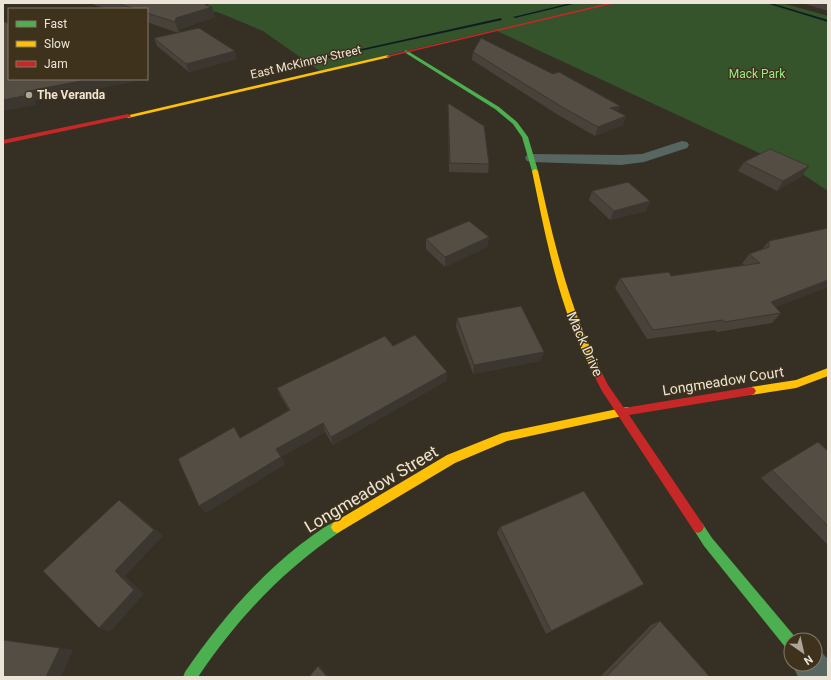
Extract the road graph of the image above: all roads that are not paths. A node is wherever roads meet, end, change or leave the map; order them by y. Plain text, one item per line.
1 (614, 3) edge
2 (406, 51) junction
3 (3, 142) edge
4 (682, 145) dead end
5 (532, 158) junction
6 (828, 372) edge
7 (620, 413) junction
8 (783, 633) edge
9 (190, 677) edge

1 - 2 street, East McKinney Street
2 - 3 street, East McKinney Street
2 - 5 street, Mack Drive
4 - 5 street
5 - 7 street, Mack Drive
6 - 7 street, Longmeadow Court
7 - 8 street, Mack Drive
7 - 9 street, Longmeadow Street

